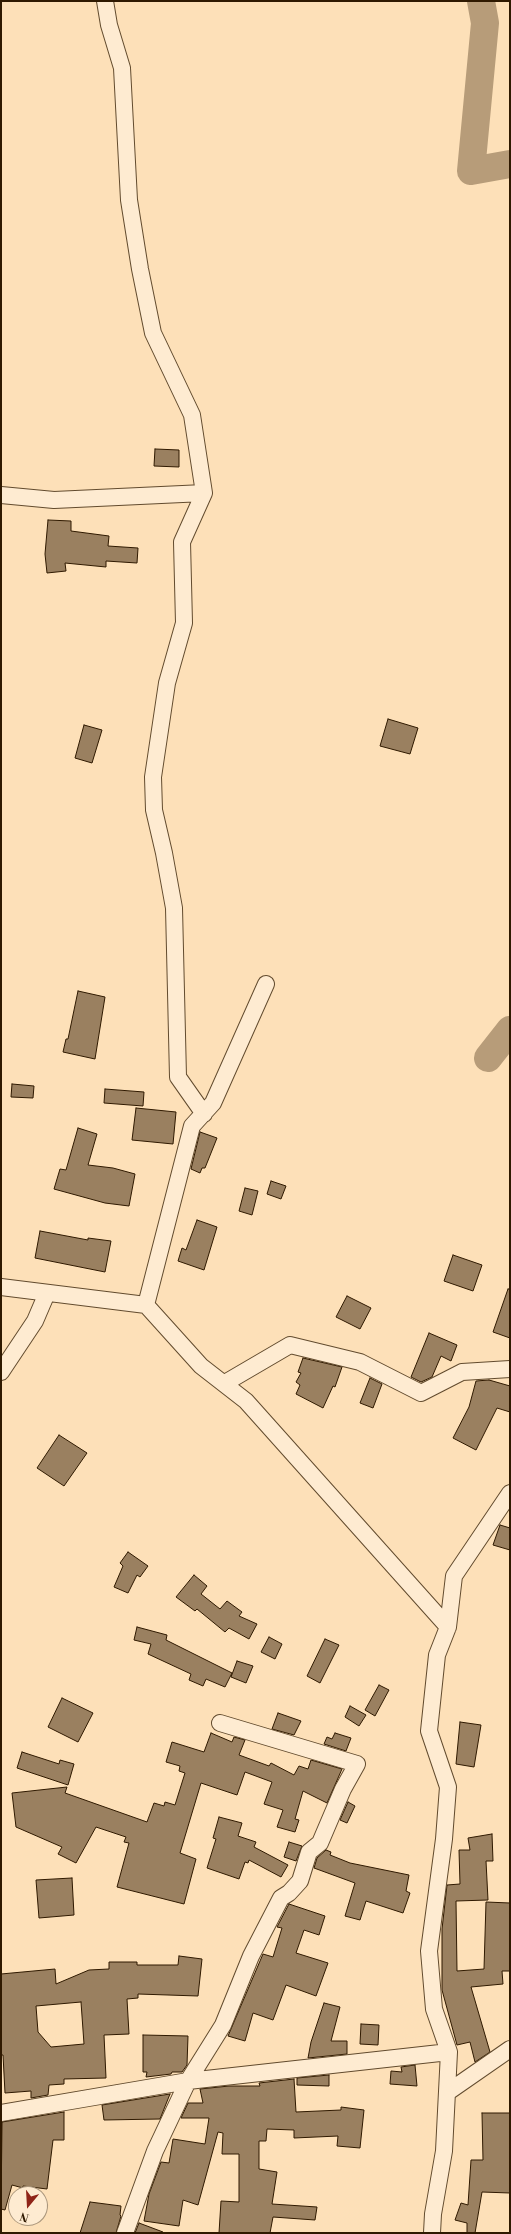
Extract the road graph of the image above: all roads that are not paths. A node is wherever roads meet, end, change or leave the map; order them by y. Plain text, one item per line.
1 (105, 1) edge
2 (204, 493) junction
3 (1, 495) edge
4 (266, 984) dead end
5 (204, 1114) junction
6 (1, 1288) edge
7 (47, 1293) junction
8 (146, 1305) junction
9 (510, 1369) edge
10 (1, 1372) edge
11 (225, 1382) junction
12 (510, 1493) edge
13 (448, 1627) junction
14 (220, 1723) dead end
15 (510, 2049) edge
16 (448, 2052) junction
17 (188, 2081) junction
18 (448, 2092) junction
19 (1, 2113) edge
20 (125, 2233) edge
21 (432, 2233) edge

1 - 2 street
2 - 3 street
2 - 5 street
4 - 5 street
5 - 8 street
6 - 7 street
7 - 8 street
7 - 10 street
8 - 11 street
9 - 11 street
11 - 13 street
12 - 13 street
13 - 16 street
14 - 17 street
15 - 18 street
16 - 17 street
16 - 18 street
17 - 19 street
17 - 20 street
18 - 21 street

